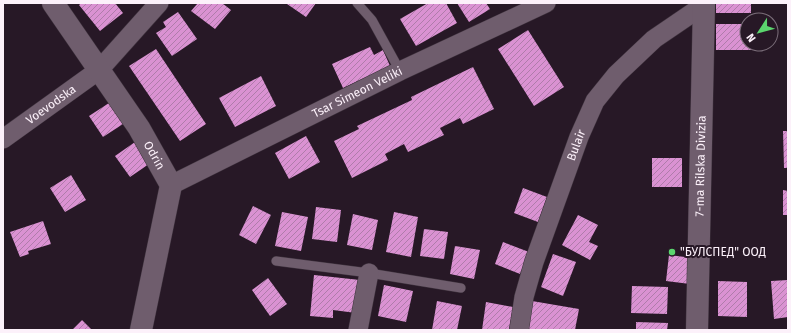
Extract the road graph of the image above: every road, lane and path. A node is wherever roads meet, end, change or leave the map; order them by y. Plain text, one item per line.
1 (53, 3) edge
2 (158, 3) edge
3 (357, 3) edge
4 (546, 3) edge
5 (704, 4) edge
6 (99, 70) junction
7 (400, 71) junction
8 (3, 139) edge
9 (171, 186) junction
10 (276, 261) dead end
11 (369, 273) junction
12 (461, 288) dead end
13 (141, 330) edge
14 (358, 330) edge
15 (519, 330) edge
16 (697, 330) edge

1 - 6 street, Odrin
2 - 6 street, Voevodska
3 - 7 lane
4 - 7 street, Tsar Simeon Veliki
5 - 15 street, Bulair
5 - 16 street, 7-ma Rilska Divizia
6 - 8 street, Voevodska
6 - 9 street, Odrin
7 - 9 street, Tsar Simeon Veliki
9 - 13 street
10 - 11 lane
11 - 12 lane
11 - 14 street

